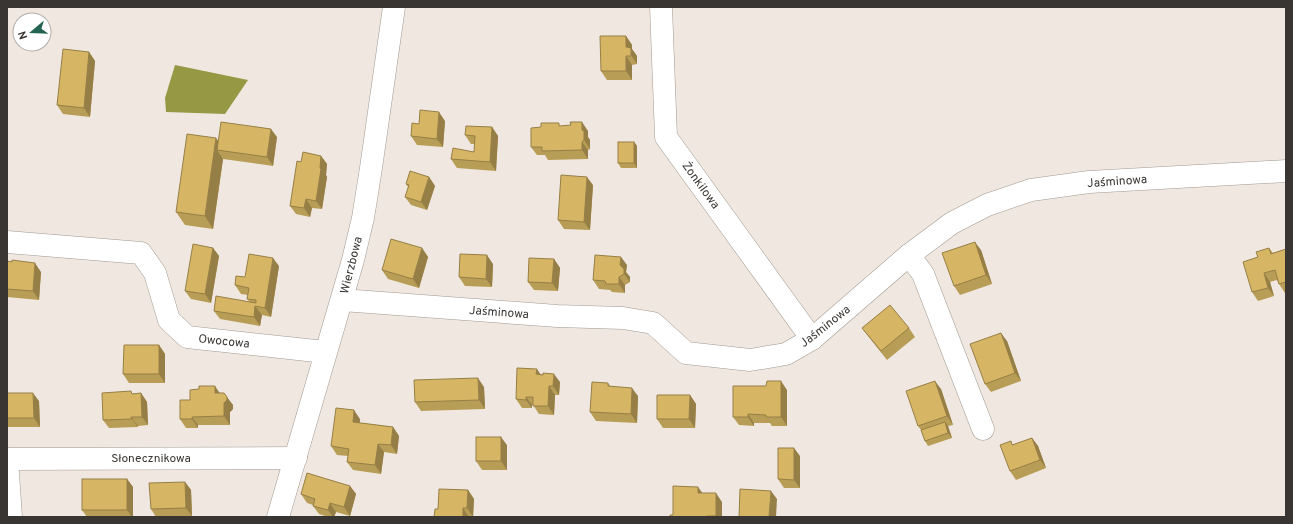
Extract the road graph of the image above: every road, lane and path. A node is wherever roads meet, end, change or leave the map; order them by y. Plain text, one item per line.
1 (394, 7) edge
2 (661, 7) edge
3 (1286, 171) edge
4 (7, 242) edge
5 (909, 254) junction
6 (342, 300) junction
7 (812, 339) junction
8 (326, 352) junction
9 (983, 429) dead end
10 (296, 458) junction
11 (7, 459) edge
12 (11, 517) edge
13 (278, 517) edge

1 - 6 street, Wierzbowa
2 - 7 street, Żonkilowa
3 - 5 street, Jaśminowa
4 - 8 street, Owocowa
5 - 7 street, Jaśminowa
5 - 9 street
6 - 7 street, Jaśminowa
6 - 8 street, Wierzbowa
8 - 10 street, Wierzbowa
10 - 11 street, Słonecznikowa
10 - 13 street, Wierzbowa
11 - 12 street

